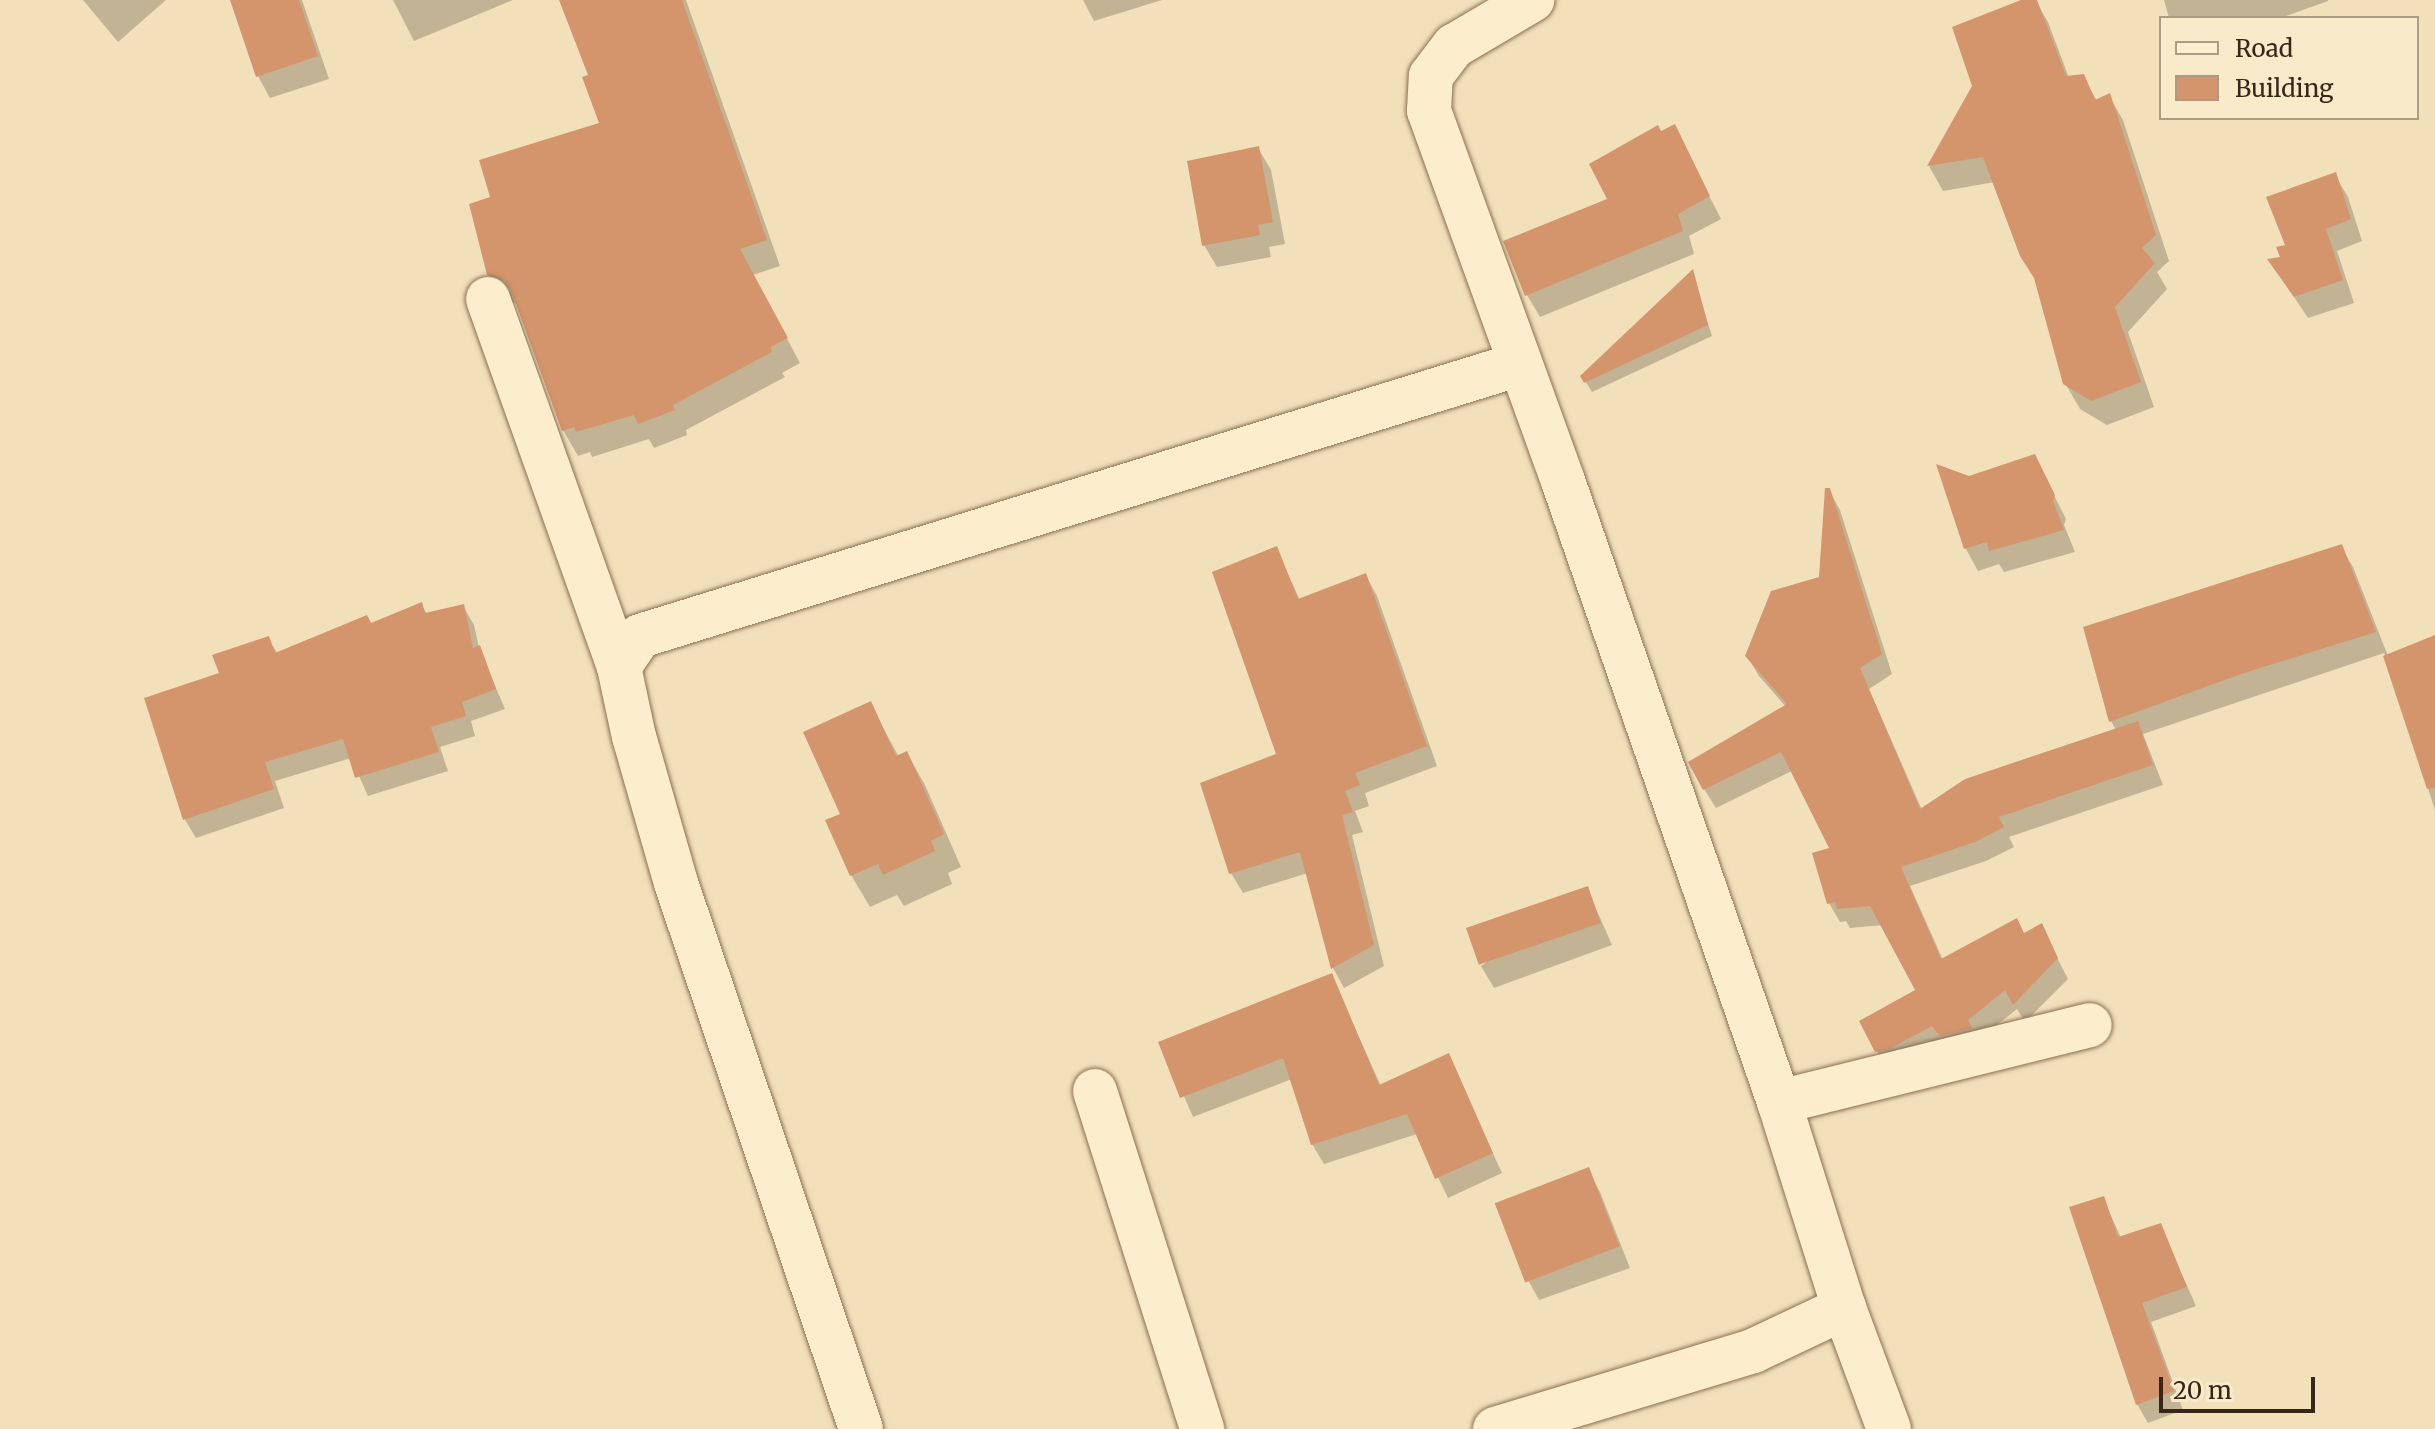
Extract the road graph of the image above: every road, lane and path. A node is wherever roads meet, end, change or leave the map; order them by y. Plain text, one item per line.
1 (1532, 0) edge
2 (488, 299) dead end
3 (1520, 364) junction
4 (619, 667) junction
5 (2090, 1025) dead end
6 (1095, 1091) dead end
7 (1779, 1102) junction
8 (1844, 1308) junction
9 (861, 1429) edge
10 (1202, 1429) edge
11 (1495, 1429) edge
12 (1889, 1429) edge

1 - 3 street
2 - 4 street
3 - 4 street
3 - 7 street
4 - 9 street
5 - 7 street
6 - 10 street
7 - 8 street
8 - 11 street
8 - 12 street

